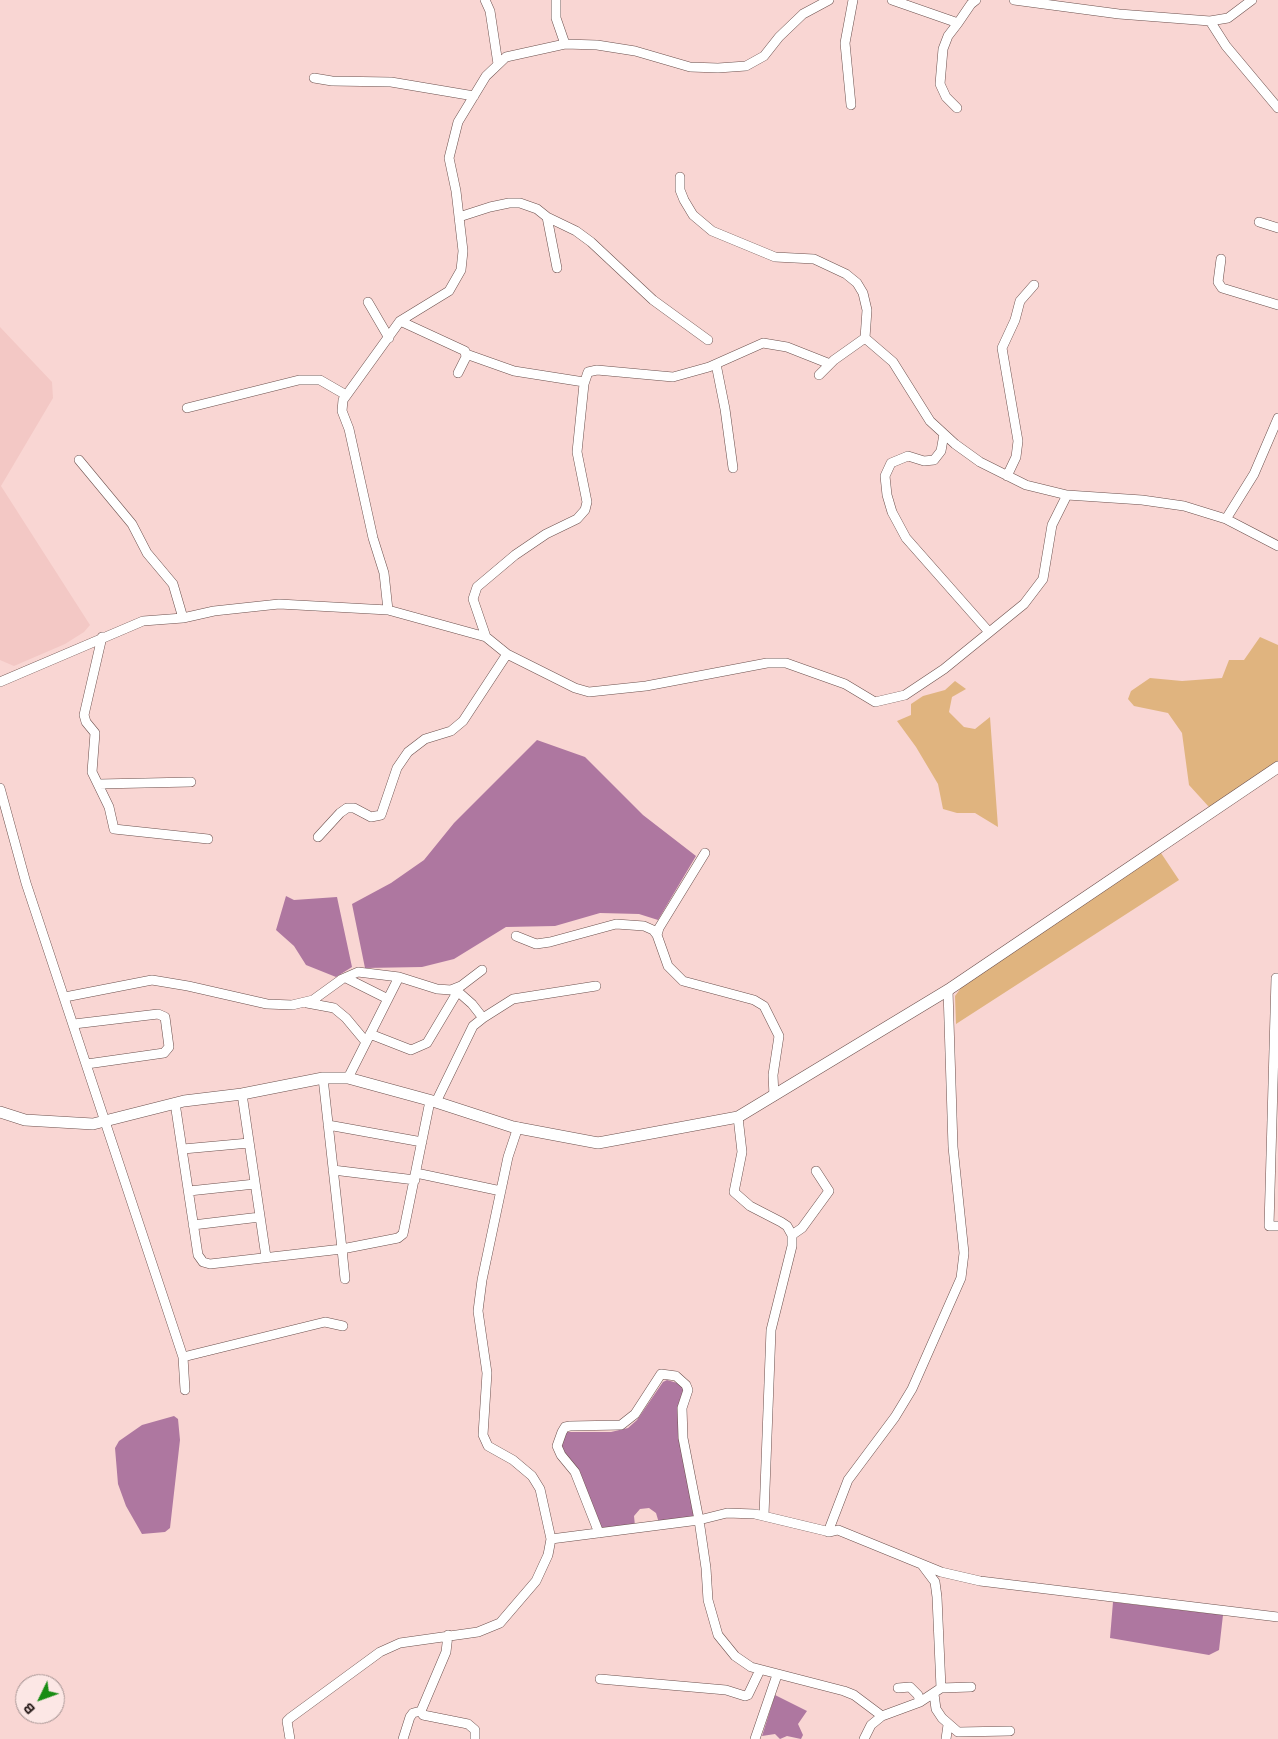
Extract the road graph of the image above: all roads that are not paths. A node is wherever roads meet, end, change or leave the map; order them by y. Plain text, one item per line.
1 (485, 0) edge
2 (556, 0) edge
3 (829, 0) edge
4 (853, 0) edge
5 (892, 0) edge
6 (976, 0) edge
7 (1014, 0) edge
8 (1252, 0) edge
9 (1066, 4) edge
10 (1210, 21) junction
11 (958, 23) junction
12 (565, 44) junction
13 (498, 64) junction
14 (314, 78) dead end
15 (474, 96) junction
16 (850, 105) dead end
17 (957, 108) dead end
18 (1278, 108) edge
19 (680, 177) dead end
20 (459, 217) junction
21 (547, 218) junction
22 (1259, 222) dead end
23 (1278, 228) edge
24 (1221, 259) dead end
25 (557, 268) dead end
26 (1034, 285) dead end
27 (368, 302) dead end
28 (1278, 305) edge
29 (400, 321) junction
30 (389, 338) junction
31 (865, 338) junction
32 (708, 340) dead end
33 (466, 354) junction
34 (716, 364) junction
35 (830, 364) junction
36 (458, 373) dead end
37 (819, 375) dead end
38 (584, 382) junction
39 (346, 395) junction
40 (187, 408) dead end
41 (1278, 418) edge
42 (944, 434) junction
43 (79, 460) dead end
44 (733, 468) dead end
45 (1006, 476) junction
46 (1067, 495) junction
47 (1226, 519) junction
48 (1278, 546) edge
49 (388, 610) junction
50 (183, 618) junction
51 (989, 632) junction
52 (102, 637) junction
53 (486, 637) junction
54 (507, 654) junction
55 (0, 682) edge
56 (1278, 767) edge
57 (191, 782) dead end
58 (99, 784) junction
59 (0, 788) edge
60 (318, 837) dead end
61 (208, 839) dead end
62 (705, 853) dead end
63 (657, 935) junction
64 (516, 936) dead end
65 (482, 970) dead end
66 (399, 977) junction
67 (346, 978) junction
68 (1278, 978) edge
69 (596, 986) dead end
70 (456, 990) junction
71 (948, 990) junction
72 (65, 997) junction
73 (388, 999) junction
74 (305, 1003) junction
75 (483, 1018) junction
76 (74, 1024) junction
77 (368, 1038) junction
78 (1276, 1039) edge
79 (87, 1064) junction
80 (324, 1078) junction
81 (348, 1078) junction
82 (242, 1094) junction
83 (774, 1096) junction
84 (433, 1101) junction
85 (1275, 1102) edge
86 (175, 1103) junction
87 (0, 1112) edge
88 (738, 1117) junction
89 (107, 1122) junction
90 (328, 1124) junction
91 (518, 1127) junction
92 (422, 1142) junction
93 (249, 1143) junction
94 (183, 1149) junction
95 (1274, 1164) edge
96 (333, 1170) junction
97 (816, 1171) dead end
98 (415, 1177) junction
99 (255, 1184) junction
100 (189, 1191) junction
101 (501, 1191) junction
102 (260, 1217) junction
103 (193, 1225) junction
104 (1278, 1226) edge
105 (792, 1235) junction
106 (342, 1249) junction
107 (266, 1257) junction
108 (345, 1279) dead end
109 (343, 1326) dead end
110 (183, 1357) junction
111 (186, 1390) dead end
112 (764, 1515) junction
113 (699, 1520) junction
114 (828, 1532) junction
115 (599, 1533) junction
116 (551, 1539) junction
117 (922, 1564) junction
118 (1278, 1618) edge
119 (448, 1635) junction
120 (760, 1670) junction
121 (777, 1675) junction
122 (600, 1679) dead end
123 (971, 1687) dead end
124 (898, 1688) dead end
125 (937, 1691) junction
126 (920, 1702) junction
127 (421, 1711) junction
128 (882, 1716) junction
129 (948, 1725) junction
130 (1010, 1731) dead end
131 (290, 1739) edge
132 (403, 1739) edge
133 (475, 1739) edge
134 (755, 1739) edge
135 (864, 1739) edge
136 (946, 1739) edge

1 - 13 street
2 - 12 street
3 - 12 street
4 - 16 street
5 - 11 street
6 - 11 street
7 - 9 street
8 - 10 street
9 - 10 street
10 - 18 street
11 - 17 street
12 - 13 street
13 - 15 street
14 - 15 street
15 - 20 street
19 - 31 street
20 - 21 street
20 - 29 street
21 - 25 street
21 - 32 street
22 - 23 street
24 - 28 street
26 - 45 street
27 - 30 street
29 - 30 street
29 - 33 street
30 - 39 street
31 - 35 street
31 - 42 street
33 - 36 street
33 - 38 street
34 - 35 street
34 - 38 street
34 - 44 street
35 - 37 street
38 - 53 street
39 - 40 street
39 - 49 street
41 - 47 street
42 - 45 street
42 - 51 street
43 - 50 street
45 - 46 street
46 - 47 street
46 - 51 street
47 - 48 street
49 - 50 street
49 - 53 street
50 - 52 street
51 - 54 street
52 - 55 street
52 - 58 street
53 - 54 street
54 - 60 street
56 - 71 street
57 - 58 street
58 - 61 street
59 - 72 street
62 - 63 street
63 - 64 street
63 - 83 street
65 - 70 street
66 - 67 street
66 - 70 street
66 - 73 street
67 - 73 street
67 - 74 street
68 - 78 street
69 - 75 street
70 - 75 street
70 - 77 street
71 - 83 street
71 - 114 street
72 - 74 street
72 - 76 street
73 - 77 street
74 - 77 street
75 - 84 street
76 - 79 street
76 - 79 street
77 - 81 street
78 - 85 street
79 - 89 street
80 - 81 street
80 - 82 street
80 - 90 street
81 - 84 street
82 - 86 street
82 - 93 street
83 - 88 street
84 - 91 street
84 - 92 street
85 - 95 street
86 - 89 street
86 - 94 street
87 - 89 street
88 - 91 street
88 - 105 street
89 - 110 street
90 - 92 street
90 - 96 street
91 - 101 street
92 - 98 street
93 - 94 street
93 - 99 street
94 - 100 street
95 - 104 street
96 - 98 street
96 - 106 street
97 - 105 street
98 - 101 street
98 - 106 street
99 - 100 street
99 - 102 street
100 - 103 street
101 - 116 street
102 - 103 street
102 - 107 street
103 - 107 street
105 - 112 street
106 - 107 street
106 - 108 street
109 - 110 street
110 - 111 street
112 - 113 street
112 - 114 street
113 - 115 street
113 - 115 street
113 - 120 street
114 - 117 street
115 - 116 street
116 - 119 street
117 - 118 street
117 - 125 street
119 - 127 street
119 - 131 street
120 - 121 street
120 - 122 street
121 - 128 street
121 - 134 street
123 - 125 street
124 - 126 street
125 - 126 street
125 - 129 street
126 - 128 street
127 - 132 street
127 - 133 street
128 - 135 street
129 - 130 street
129 - 136 street

